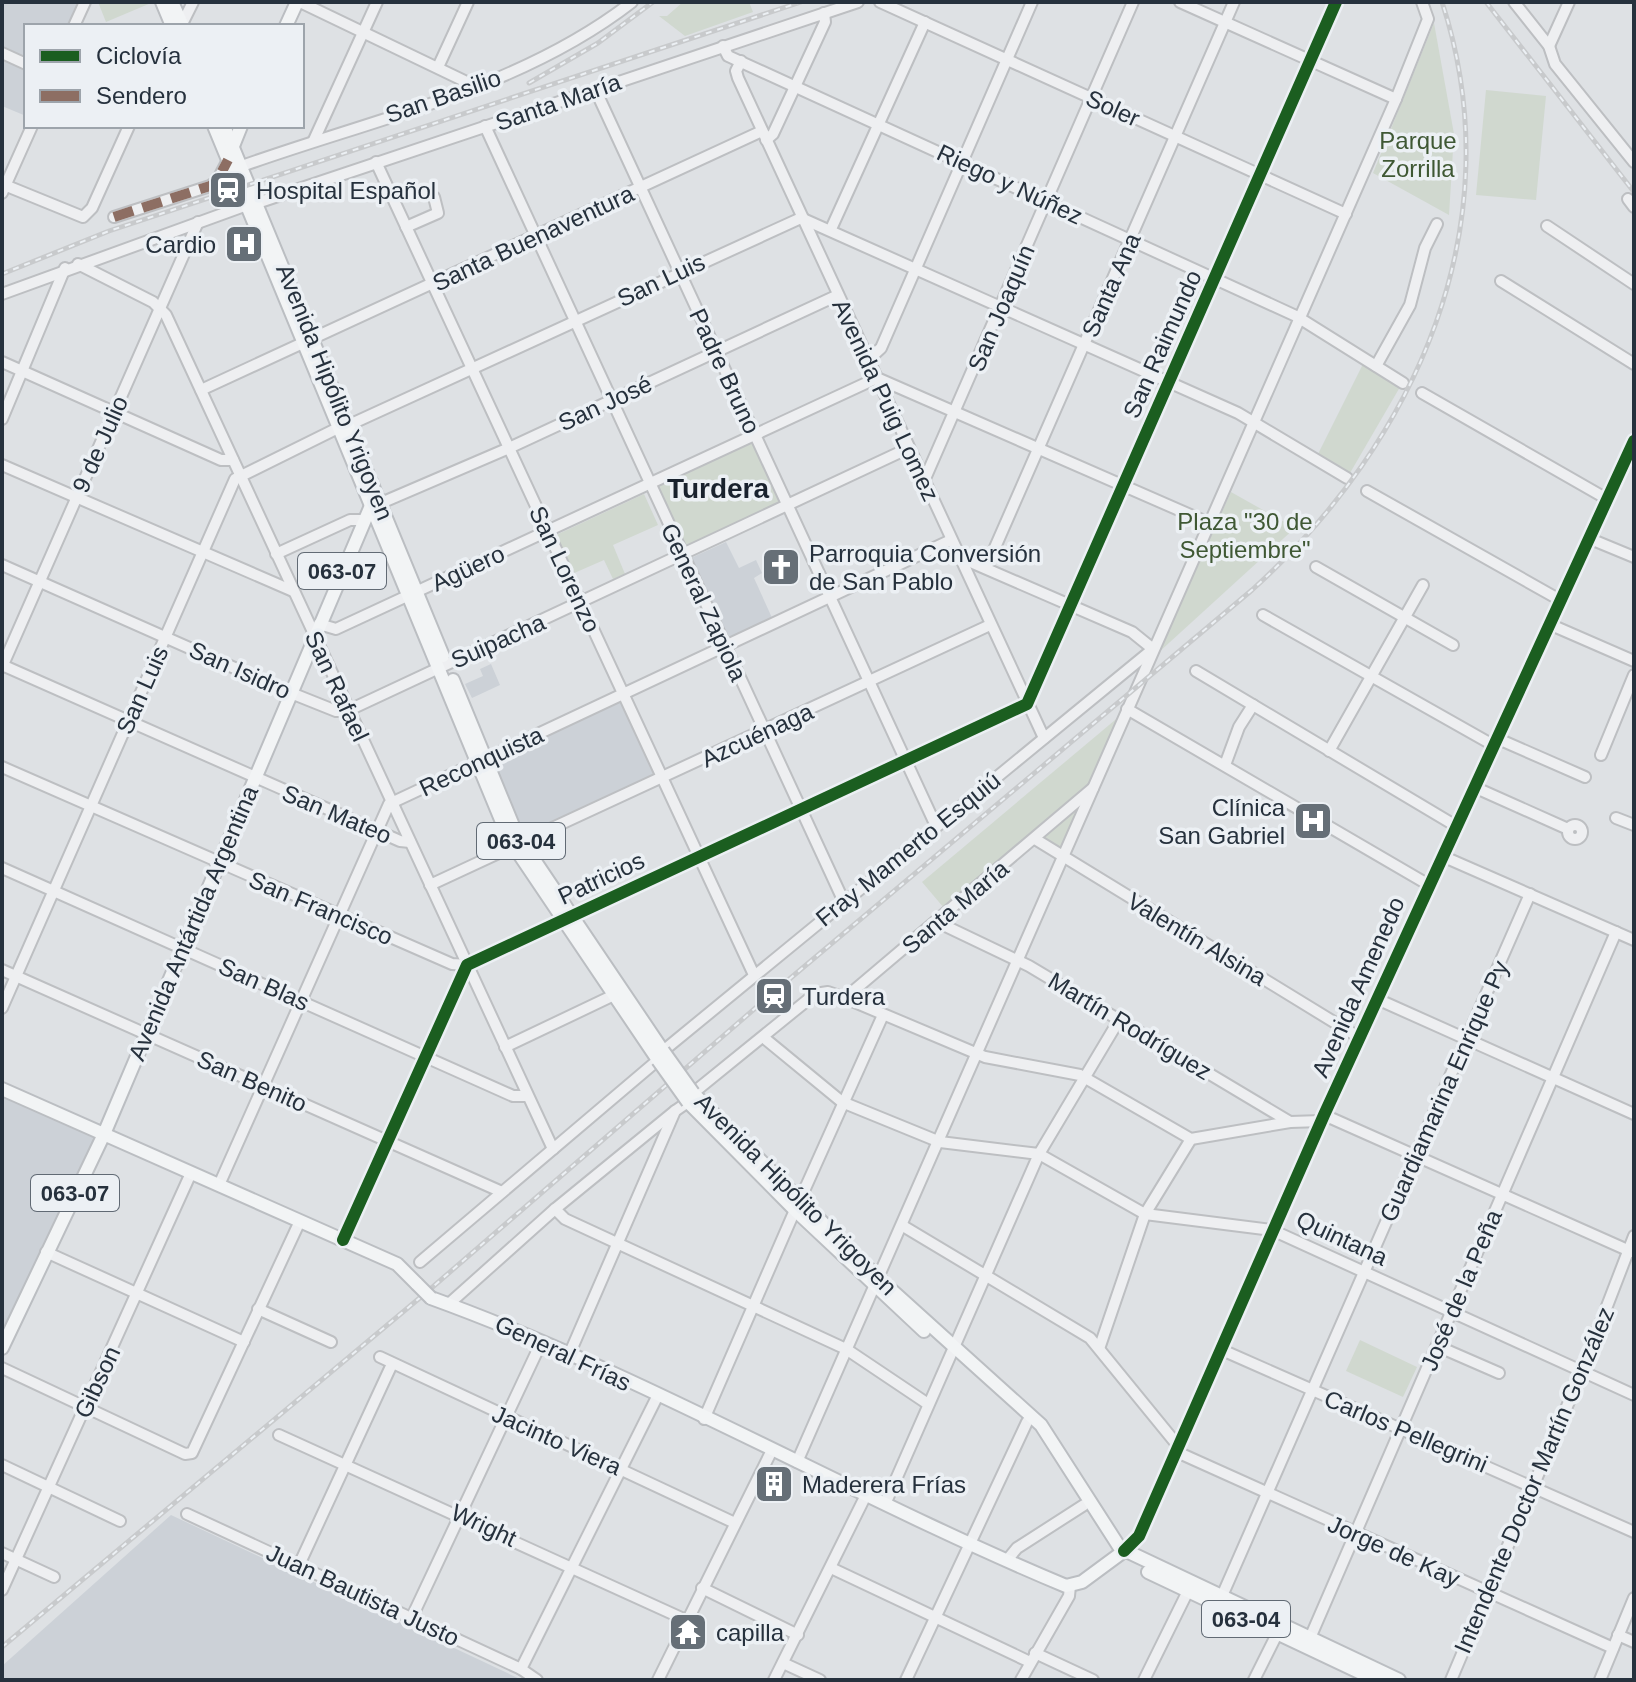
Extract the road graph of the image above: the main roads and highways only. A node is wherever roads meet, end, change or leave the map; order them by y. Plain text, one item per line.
1 (162, 2) edge
2 (172, 2) edge
3 (299, 2) edge
4 (178, 24) edge
5 (179, 24) edge
6 (287, 24) edge
7 (215, 128) edge
8 (225, 128) edge
9 (240, 128) edge
10 (233, 146) junction
11 (245, 187) junction
12 (376, 501) junction
13 (568, 918) junction
14 (661, 1056) junction
15 (2, 1089) edge
16 (104, 1134) junction
17 (2, 1348) edge
18 (951, 1350) junction
19 (1121, 1553) junction
20 (1280, 1629) junction
21 (1308, 1643) junction
22 (1376, 1680) edge
23 (1399, 1680) edge

1 - 4 main road
2 - 5 main road
3 - 6 main road
7 - 11 main road, Avenida Hipólito Yrigoyen / 063-04
8 - 10 main road, Avenida Hipólito Yrigoyen / 063-04
9 - 10 main road
10 - 11 main road, Avenida Hipólito Yrigoyen / 063-04
11 - 12 main road, Avenida Hipólito Yrigoyen / 063-04
12 - 13 main road, Avenida Hipólito Yrigoyen / 063-04
12 - 16 main road, Avenida Antártida Argentina / 063-07
13 - 14 main road, Avenida Hipólito Yrigoyen / 063-04
13 - 14 main road, Avenida Hipólito Yrigoyen / 063-04
14 - 18 main road, Avenida Hipólito Yrigoyen / 063-04, bridge
15 - 16 main road, General Frías
16 - 17 main road, Avenida Antártida Argentina / 063-07
16 - 19 main road, General Frías, bridge
18 - 19 main road, Avenida Hipólito Yrigoyen / 063-04
18 - 19 main road, Avenida Hipólito Yrigoyen / 063-04
19 - 20 main road, Avenida Hipólito Yrigoyen / 063-04
19 - 20 main road, Avenida Hipólito Yrigoyen / 063-04
20 - 21 main road, Avenida Hipólito Yrigoyen / 063-04
21 - 22 main road, Avenida Hipólito Yrigoyen / 063-04
21 - 23 main road, Avenida Hipólito Yrigoyen / 063-04

